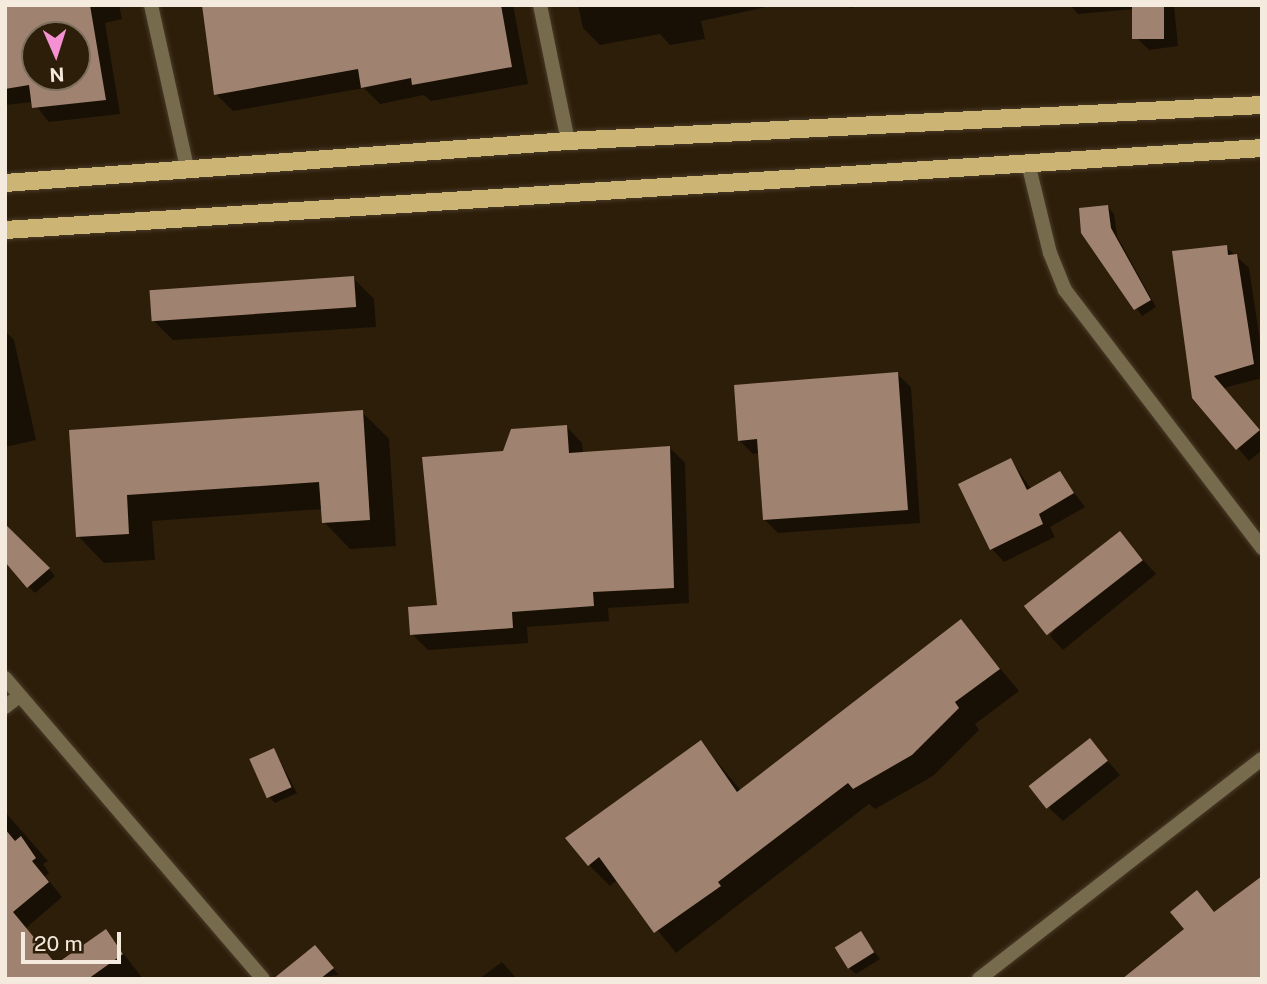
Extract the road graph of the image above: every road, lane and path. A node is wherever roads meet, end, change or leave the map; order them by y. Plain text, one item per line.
1 (151, 5) edge
2 (540, 5) edge
3 (1262, 105) edge
4 (568, 141) junction
5 (1262, 148) edge
6 (1028, 163) junction
7 (187, 167) junction
8 (5, 183) edge
9 (5, 230) edge
10 (1262, 548) edge
11 (5, 678) edge
12 (19, 696) junction
13 (5, 708) edge
14 (1262, 759) edge
15 (261, 978) edge
16 (979, 979) edge

1 - 7 street
2 - 4 street
3 - 4 main road
4 - 7 main road
5 - 6 main road
6 - 9 main road
6 - 10 street
7 - 8 main road
11 - 12 street
12 - 13 street
12 - 15 street
14 - 16 street

